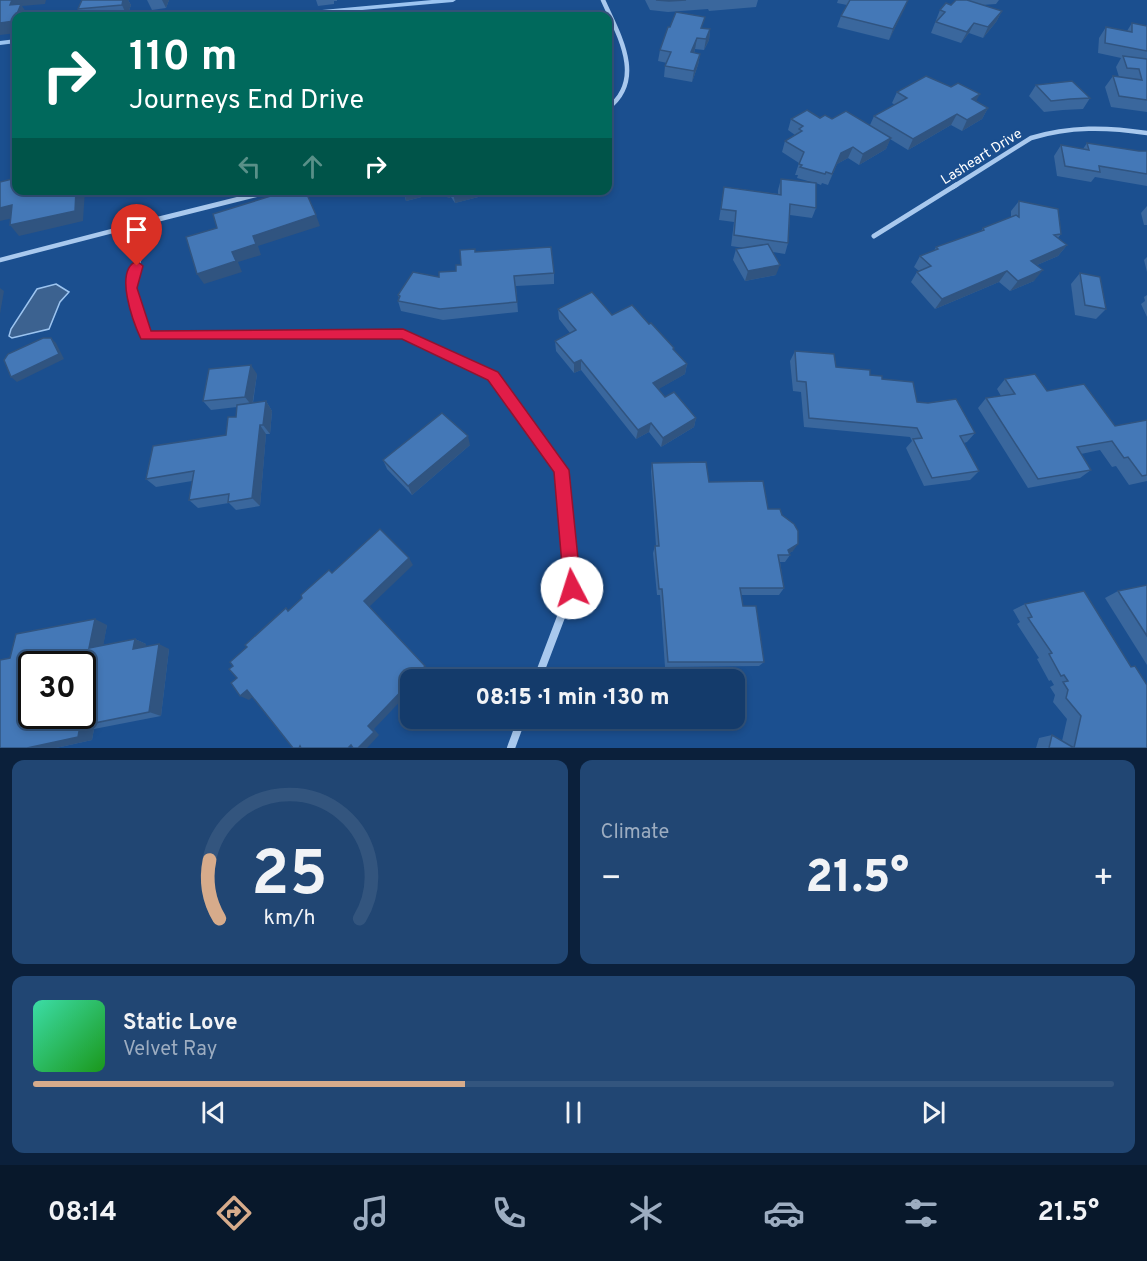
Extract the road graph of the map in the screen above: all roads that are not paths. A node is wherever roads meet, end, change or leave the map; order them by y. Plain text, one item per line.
1 (612, 23) edge
2 (612, 105) edge
3 (1147, 133) edge
4 (255, 195) edge
5 (151, 221) junction
6 (873, 236) dead end
7 (0, 260) edge
8 (541, 669) edge
9 (518, 729) edge
10 (511, 748) edge

1 - 2 street
3 - 6 street, Lasheart Drive
4 - 5 street
5 - 7 lane
5 - 8 street
9 - 10 street

